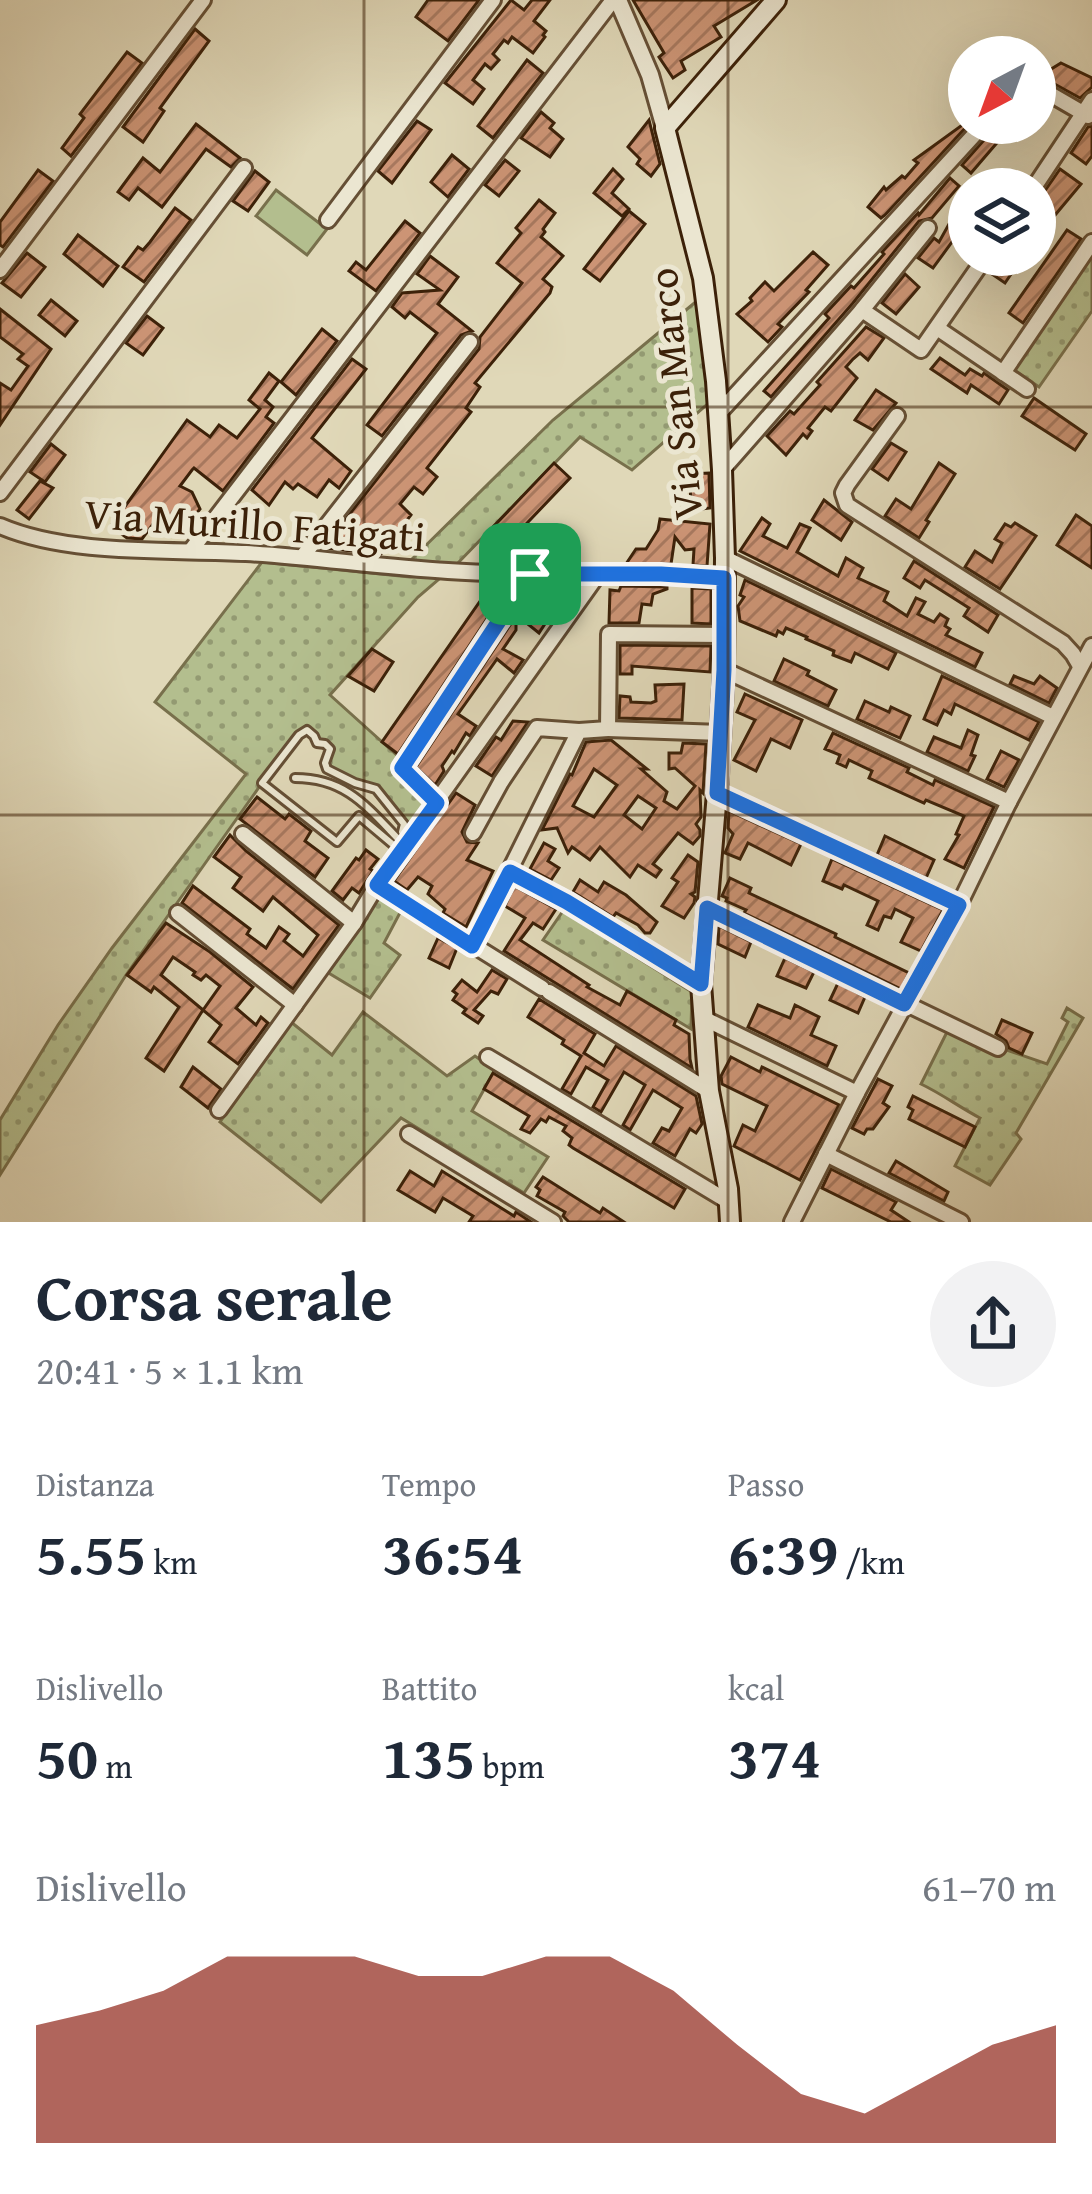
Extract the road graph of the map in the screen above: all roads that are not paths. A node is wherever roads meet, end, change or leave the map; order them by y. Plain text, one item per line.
1 (202, 0) edge
2 (493, 0) edge
3 (615, 0) edge
4 (776, 0) edge
5 (1056, 95) edge
6 (1089, 111) edge
7 (665, 128) junction
8 (966, 144) edge
9 (244, 168) dead end
10 (1048, 168) edge
11 (328, 220) dead end
12 (928, 228) dead end
13 (1092, 242) edge
14 (0, 270) edge
15 (973, 276) edge
16 (862, 310) junction
17 (937, 328) junction
18 (470, 342) dead end
19 (1003, 373) junction
20 (1028, 389) dead end
21 (718, 414) junction
22 (897, 416) dead end
23 (722, 470) junction
24 (0, 493) edge
25 (0, 526) edge
26 (192, 549) junction
27 (303, 556) junction
28 (724, 568) junction
29 (599, 573) junction
30 (530, 574) junction
31 (724, 635) junction
32 (1092, 646) edge
33 (1080, 666) junction
34 (724, 670) junction
35 (1053, 717) junction
36 (608, 729) junction
37 (579, 731) junction
38 (721, 733) junction
39 (295, 778) dead end
40 (717, 793) junction
41 (1009, 802) junction
42 (437, 803) junction
43 (473, 833) dead end
44 (243, 834) dead end
45 (337, 842) joint
46 (405, 845) junction
47 (510, 872) junction
48 (377, 885) junction
49 (959, 905) junction
50 (707, 908) junction
51 (178, 914) dead end
52 (354, 923) junction
53 (472, 946) junction
54 (701, 984) junction
55 (904, 1004) junction
56 (295, 1005) junction
57 (703, 1018) junction
58 (998, 1048) dead end
59 (488, 1057) dead end
60 (709, 1091) junction
61 (856, 1093) junction
62 (219, 1110) dead end
63 (409, 1134) dead end
64 (826, 1154) junction
65 (729, 1212) edge
66 (934, 1216) edge
67 (553, 1222) edge
68 (792, 1222) edge
69 (961, 1222) edge

1 - 14 street
2 - 11 street
3 - 7 street, Via San Marco
3 - 26 street
4 - 7 main road
5 - 6 street
6 - 10 street
7 - 21 main road, Via San Marco
8 - 21 street
9 - 24 street
12 - 16 street
13 - 19 street
15 - 17 street
16 - 17 street
16 - 23 street
17 - 19 street
18 - 27 street
19 - 20 street
21 - 23 main road, Via San Marco
22 - 33 street
23 - 28 main road, Via San Marco
25 - 26 street, Via Murillo Fatigati
26 - 27 street, Via Murillo Fatigati
27 - 30 street, Via Murillo Fatigati
28 - 29 street, Via Murillo Fatigati
28 - 31 main road, Via San Marco
28 - 35 street
29 - 30 street, Via Murillo Fatigati
29 - 42 street
30 - 42 street
31 - 34 main road, Via San Marco
31 - 36 street
32 - 33 street
33 - 35 street
34 - 38 main road, Via San Marco
34 - 41 street
35 - 41 street
36 - 37 street
36 - 38 street
37 - 43 street
37 - 47 street
38 - 40 main road, Via San Marco
39 - 46 lane
40 - 49 street
40 - 50 main road, Via San Marco
41 - 49 street
42 - 46 street
44 - 52 street
45 - 45 lane
46 - 48 street
47 - 53 street
47 - 54 street
48 - 52 street
48 - 53 street
49 - 55 street
50 - 54 main road, Via San Marco
50 - 55 street
51 - 56 street
52 - 56 street
53 - 60 street
54 - 57 main road, Via San Marco
55 - 58 street
55 - 61 street
56 - 62 street
57 - 60 main road, Via San Marco
57 - 61 street
59 - 65 street
60 - 65 main road, Via San Marco
61 - 64 street
63 - 67 street
64 - 66 street
64 - 68 street
66 - 69 street

